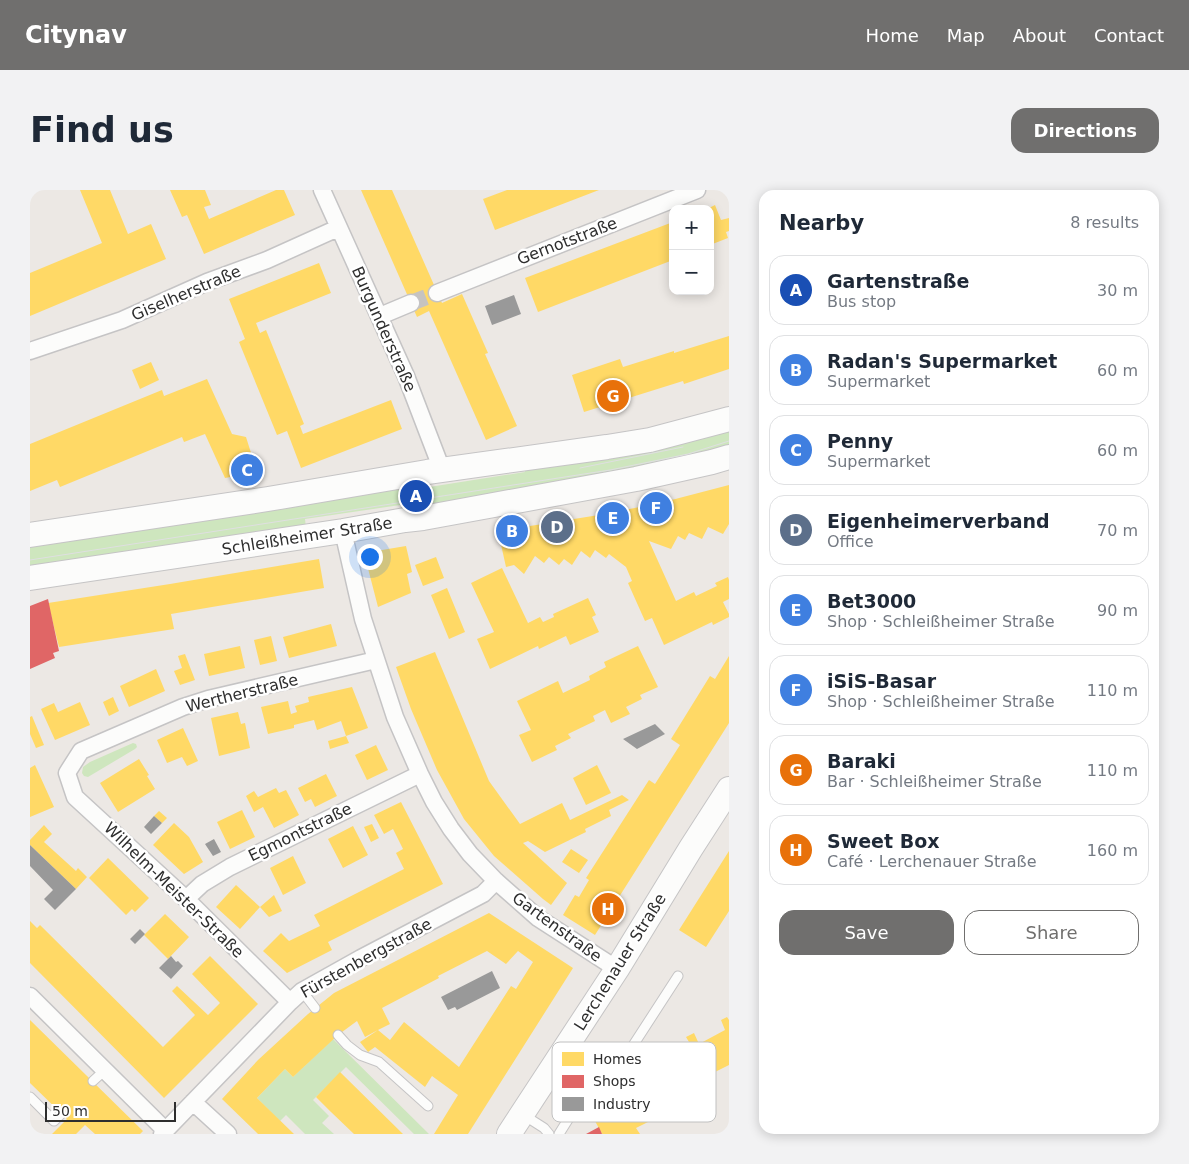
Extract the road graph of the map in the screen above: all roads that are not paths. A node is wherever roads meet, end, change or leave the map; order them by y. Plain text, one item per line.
1 (322, 190) edge
2 (697, 190) edge
3 (338, 228) junction
4 (438, 293) tunnel mouth
5 (411, 303) tunnel mouth
6 (380, 316) junction
7 (30, 350) edge
8 (729, 419) edge
9 (729, 457) edge
10 (442, 470) junction
11 (343, 531) junction
12 (30, 535) edge
13 (30, 578) edge
14 (376, 660) junction
15 (67, 773) joint
16 (420, 774) junction
17 (729, 789) edge
18 (496, 881) junction
19 (186, 900) junction
20 (617, 970) junction
21 (678, 976) dead end
22 (30, 996) edge
23 (296, 996) junction
24 (315, 1008) dead end
25 (338, 1035) dead end
26 (570, 1042) edge
27 (635, 1042) edge
28 (552, 1069) edge
29 (30, 1097) edge
30 (193, 1102) junction
31 (428, 1106) dead end
32 (61, 1114) dead end
33 (522, 1114) junction
34 (566, 1122) edge
35 (164, 1132) edge
36 (228, 1134) edge
37 (509, 1134) edge
38 (549, 1134) edge
39 (559, 1134) edge

1 - 3 street, Burgunderstraße
2 - 4 street, Gernotstraße
3 - 6 street, Burgunderstraße
3 - 7 street, Giselherstraße
5 - 6 street
6 - 10 street, Burgunderstraße
8 - 10 main road
9 - 11 main road, Schleißheimer Straße
10 - 12 main road
11 - 13 main road, Schleißheimer Straße
11 - 14 street, Gartenstraße
14 - 15 street, Wertherstraße
14 - 16 street, Gartenstraße
15 - 19 street, Wilhelm-Meister-Straße
16 - 18 street, Gartenstraße
16 - 19 street, Egmontstraße
17 - 20 main road, Lerchenauer Straße
18 - 20 street, Gartenstraße
18 - 23 street, Fürstenbergstraße
19 - 23 street, Wilhelm-Meister-Straße
20 - 26 main road, Lerchenauer Straße
21 - 27 lane
22 - 35 street
23 - 24 lane
23 - 30 street, Fürstenbergstraße
25 - 31 lane
28 - 33 main road, Lerchenauer Straße
29 - 32 lane
30 - 35 street, Fürstenbergstraße
30 - 36 street
33 - 37 main road, Lerchenauer Straße
33 - 38 lane
34 - 39 lane

